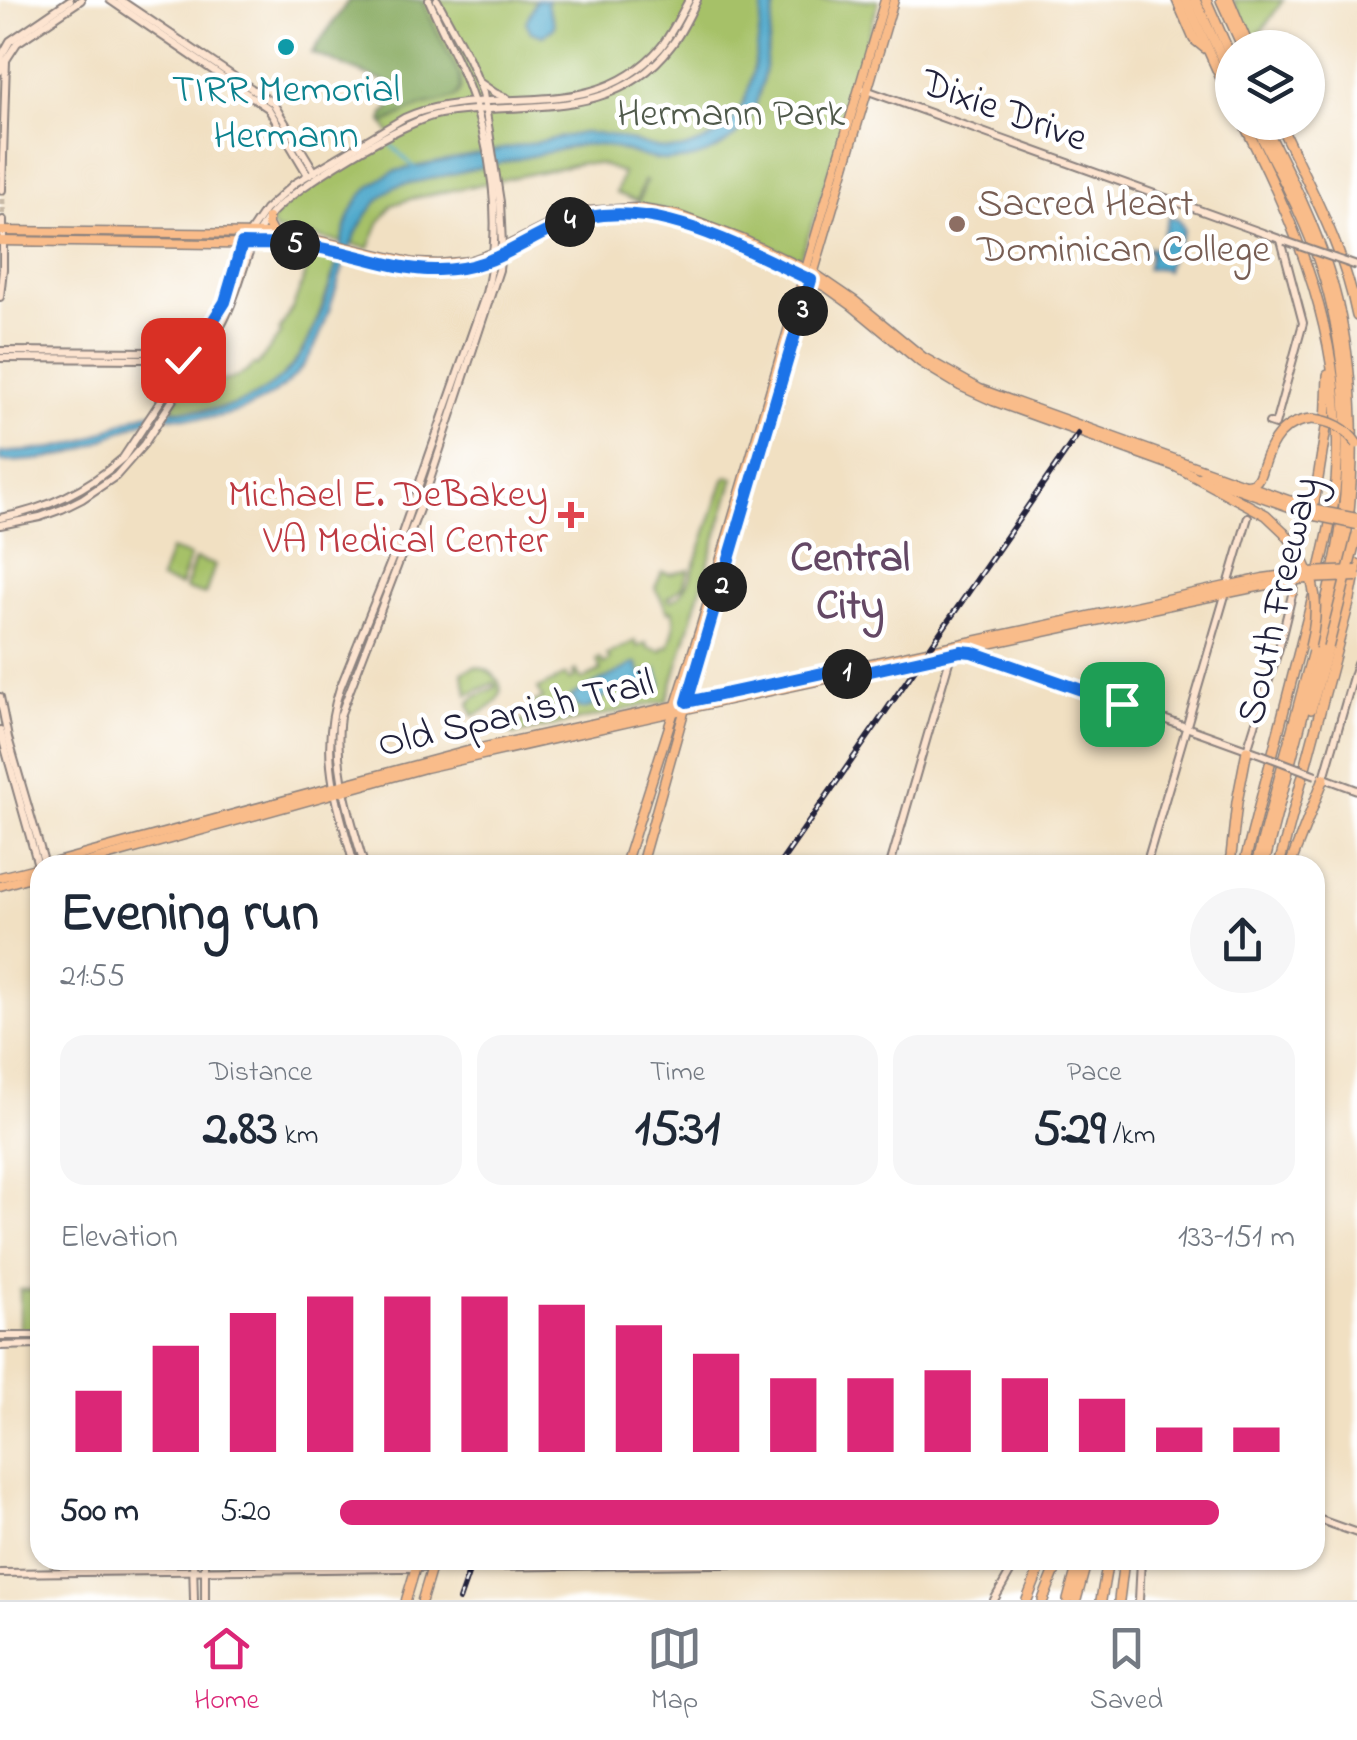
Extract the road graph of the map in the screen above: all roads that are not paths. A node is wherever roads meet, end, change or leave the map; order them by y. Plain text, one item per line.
1 (70, 0) edge
2 (81, 0) edge
3 (110, 0) edge
4 (120, 0) edge
5 (429, 0) edge
6 (437, 0) edge
7 (689, 0) edge
8 (697, 0) edge
9 (885, 0) edge
10 (894, 0) edge
11 (1176, 0) edge
12 (1186, 0) edge
13 (1195, 0) edge
14 (1206, 0) edge
15 (1220, 0) edge
16 (1230, 0) edge
17 (1219, 30) edge
18 (1236, 30) edge
19 (1240, 30) edge
20 (1215, 43) edge
21 (663, 50) junction
22 (1207, 50) junction
23 (1215, 67) edge
24 (0, 71) edge
25 (465, 78) junction
26 (479, 81) junction
27 (863, 90) junction
28 (513, 100) junction
29 (450, 105) junction
30 (474, 106) junction
31 (485, 106) junction
32 (386, 133) junction
33 (486, 133) junction
34 (1252, 140) edge
35 (1263, 140) edge
36 (1272, 140) edge
37 (1288, 140) edge
38 (313, 176) junction
39 (494, 176) junction
40 (2, 190) dead end
41 (492, 196) junction
42 (500, 208) junction
43 (268, 218) junction
44 (3, 220) dead end
45 (1, 230) edge
46 (253, 234) junction
47 (273, 234) junction
48 (64, 236) junction
49 (1283, 240) junction
50 (2, 241) edge
51 (247, 244) junction
52 (326, 245) junction
53 (497, 255) junction
54 (1357, 266) edge
55 (809, 274) junction
56 (0, 297) edge
57 (1357, 316) edge
58 (1329, 348) junction
59 (0, 354) edge
60 (189, 368) junction
61 (1269, 424) dead end
62 (1357, 444) edge
63 (1177, 467) junction
64 (1238, 484) junction
65 (1318, 487) junction
66 (78, 491) junction
67 (1289, 505) junction
68 (62, 509) junction
69 (39, 513) junction
70 (1314, 513) junction
71 (1248, 517) dead end
72 (1357, 521) edge
73 (0, 522) edge
74 (1308, 530) junction
75 (1357, 534) edge
76 (1302, 557) junction
77 (1357, 570) edge
78 (1301, 576) junction
79 (1276, 579) junction
80 (1227, 589) junction
81 (1293, 592) junction
82 (988, 641) junction
83 (955, 650) junction
84 (999, 662) junction
85 (1357, 663) edge
86 (0, 697) edge
87 (681, 707) junction
88 (1187, 726) junction
89 (0, 730) edge
90 (1252, 751) junction
91 (1320, 777) junction
92 (338, 788) junction
93 (1357, 790) edge
94 (647, 795) junction
95 (661, 800) junction
96 (248, 814) junction
97 (37, 855) edge
98 (38, 855) edge
99 (91, 855) edge
100 (111, 855) edge
101 (352, 855) edge
102 (361, 855) edge
103 (628, 855) edge
104 (645, 855) edge
105 (893, 855) edge
106 (1149, 855) edge
107 (1231, 855) edge
108 (1247, 855) edge
109 (1257, 855) edge
110 (1258, 855) edge
111 (1267, 855) edge
112 (1267, 855) edge
113 (1282, 855) edge
114 (1293, 855) edge
115 (30, 870) edge
116 (30, 873) edge
117 (0, 877) edge
118 (0, 886) edge
119 (0, 1336) edge
120 (30, 1340) edge
121 (30, 1342) edge
122 (0, 1346) edge
123 (1325, 1522) edge
124 (1357, 1533) edge
125 (234, 1570) edge
126 (415, 1570) edge
127 (430, 1570) edge
128 (1011, 1570) edge
129 (1040, 1570) edge
130 (1055, 1570) edge
131 (1077, 1570) edge
132 (1083, 1570) edge
133 (1106, 1570) edge
134 (1122, 1570) edge
135 (1142, 1570) edge
136 (192, 1571) junction
137 (204, 1571) junction
138 (0, 1573) edge
139 (411, 1584) junction
140 (425, 1588) junction
141 (194, 1600) edge
142 (205, 1600) edge
143 (406, 1600) edge
144 (422, 1600) edge
145 (994, 1600) edge
146 (1027, 1600) edge
147 (1043, 1600) edge
148 (1072, 1600) edge
149 (1101, 1600) edge
150 (1118, 1600) edge
151 (1140, 1600) edge

1 - 24 street
2 - 40 street
3 - 38 street
4 - 38 street
5 - 25 street
6 - 26 street
7 - 21 street
8 - 21 street
9 - 27 main road
10 - 27 main road
11 - 22 highway
12 - 22 highway
13 - 20 highway
14 - 17 highway
15 - 18 highway
16 - 19 highway
21 - 28 street
21 - 31 street
22 - 23 highway
25 - 29 street
25 - 30 street
26 - 28 street
26 - 31 street
27 - 49 street, Dixie Drive
27 - 55 main road
28 - 31 street
29 - 30 street
29 - 32 street
30 - 31 street
30 - 32 street
30 - 33 street
31 - 33 street
32 - 38 street
33 - 39 street
34 - 58 highway, South Freeway
35 - 110 highway
36 - 111 highway
37 - 57 highway
38 - 43 street
38 - 46 street
39 - 41 street
39 - 42 street
41 - 42 street
41 - 53 street
42 - 53 street
43 - 46 street
43 - 47 main road
44 - 45 street
45 - 48 main road
45 - 50 street
46 - 47 main road
46 - 48 main road
46 - 51 street
47 - 52 main road
48 - 50 main road
48 - 51 main road
49 - 54 street, Dixie Drive, bridge
49 - 61 street
50 - 56 street
51 - 52 main road
51 - 60 street
52 - 53 main road
53 - 55 main road
53 - 92 street
55 - 63 main road
55 - 64 main road
55 - 87 main road
58 - 65 highway
58 - 108 highway, South Freeway
59 - 60 street
60 - 66 street
60 - 68 street
62 - 64 highway, bridge
63 - 67 main road
63 - 109 highway, bridge
64 - 67 main road
65 - 67 highway
65 - 70 highway
66 - 68 street
66 - 69 street
67 - 70 main road
67 - 74 main road
68 - 69 street
69 - 73 street
70 - 72 main road, bridge
70 - 74 street
71 - 80 street
74 - 76 street
75 - 112 highway, bridge
76 - 78 street
76 - 79 main road
77 - 78 main road, Old Spanish Trail, bridge
77 - 113 highway, South Freeway
78 - 79 main road, Old Spanish Trail
78 - 81 street
79 - 80 main road, Old Spanish Trail
79 - 81 main road
80 - 82 main road, Old Spanish Trail
80 - 88 street
81 - 90 street
82 - 83 main road, Old Spanish Trail
82 - 84 street
83 - 84 street
83 - 87 main road, Old Spanish Trail
83 - 105 street
84 - 88 street
85 - 91 street
86 - 98 street
87 - 92 main road, Old Spanish Trail
87 - 94 main road
87 - 95 main road
88 - 90 street
88 - 106 street
89 - 97 street
90 - 91 street, bridge
90 - 107 highway
91 - 93 street
91 - 114 highway
92 - 96 main road, Old Spanish Trail
92 - 101 street
92 - 102 street
94 - 95 main road
94 - 103 main road
95 - 104 main road
96 - 99 main road, Old Spanish Trail
96 - 100 main road, Old Spanish Trail
115 - 117 main road, Old Spanish Trail
116 - 118 main road, Old Spanish Trail
119 - 120 street
121 - 122 street
123 - 124 street
125 - 137 street
126 - 139 main road
127 - 140 main road
128 - 145 street
129 - 146 highway
130 - 147 highway
131 - 148 highway
132 - 148 highway
133 - 149 highway
134 - 150 highway
135 - 151 street
136 - 137 street
136 - 138 street
136 - 141 street
137 - 142 street
139 - 140 main road
139 - 143 main road
140 - 144 main road

